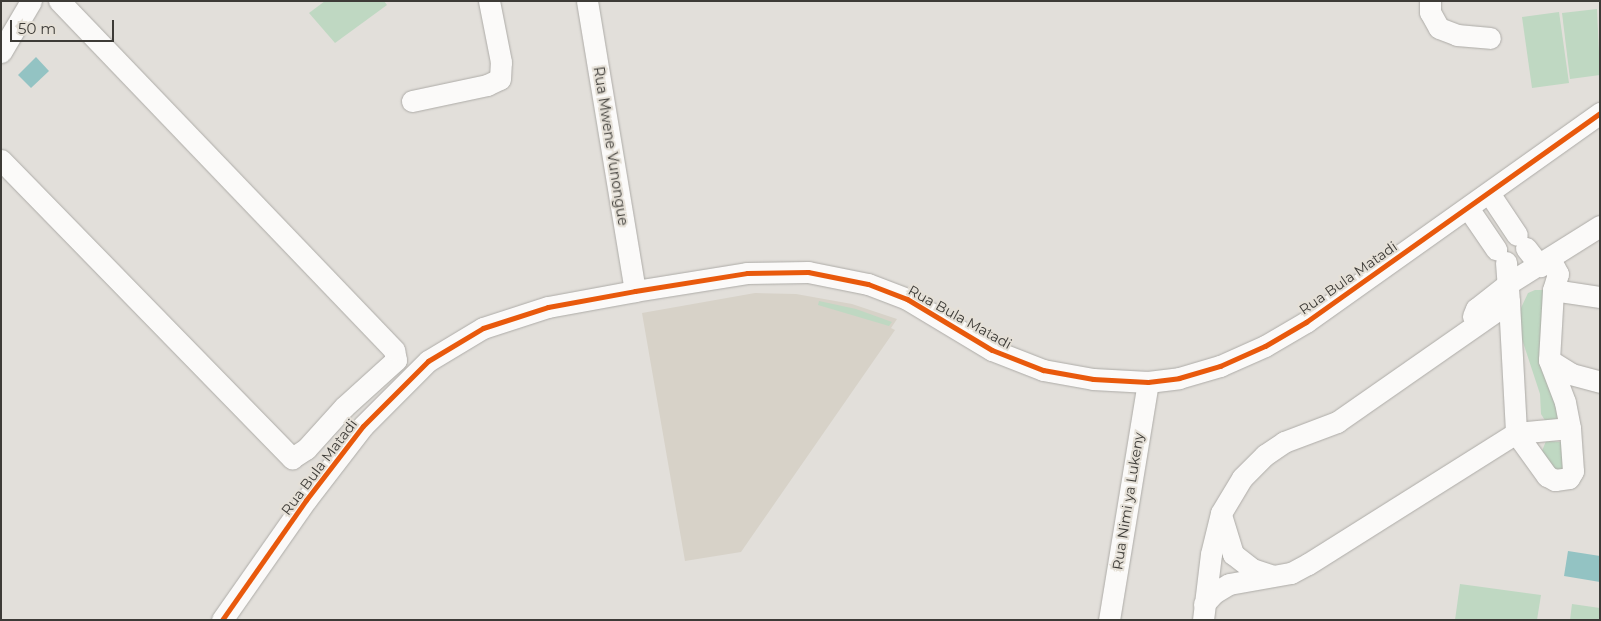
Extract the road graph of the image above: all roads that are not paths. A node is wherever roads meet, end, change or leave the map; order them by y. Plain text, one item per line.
1 (31, 1) edge
2 (59, 1) edge
3 (489, 1) edge
4 (587, 1) edge
5 (1430, 1) edge
6 (1490, 38) dead end
7 (1, 52) edge
8 (412, 101) dead end
9 (1600, 113) edge
10 (1, 160) edge
11 (1489, 193) junction
12 (1468, 208) junction
13 (1600, 226) edge
14 (1545, 262) junction
15 (635, 290) junction
16 (1554, 290) junction
17 (1509, 293) junction
18 (1600, 297) edge
19 (1550, 360) junction
20 (1593, 381) edge
21 (1148, 382) junction
22 (348, 404) junction
23 (367, 422) junction
24 (1570, 428) junction
25 (1516, 433) junction
26 (1221, 514) junction
27 (1274, 575) junction
28 (1204, 612) edge
29 (222, 620) edge
30 (1109, 620) edge

1 - 7 street
2 - 22 street
3 - 8 street
4 - 15 street, Rua Mwene Vunongue
5 - 6 street
9 - 11 street, Rua Bula Matadi
10 - 22 street
11 - 12 street, Rua Bula Matadi
11 - 14 street
12 - 17 street
12 - 21 street, Rua Bula Matadi
13 - 14 street
14 - 16 street
14 - 17 street
15 - 21 street, Rua Bula Matadi
15 - 23 street, Rua Bula Matadi
16 - 18 street
16 - 19 street
17 - 25 street
17 - 26 street
19 - 20 street
19 - 24 street
20 - 24 street
21 - 30 street, Rua Nimi ya Lukeny
22 - 23 street
23 - 29 street, Rua Bula Matadi
24 - 25 street
24 - 25 street
25 - 27 street
26 - 27 street
26 - 28 street
27 - 28 street

